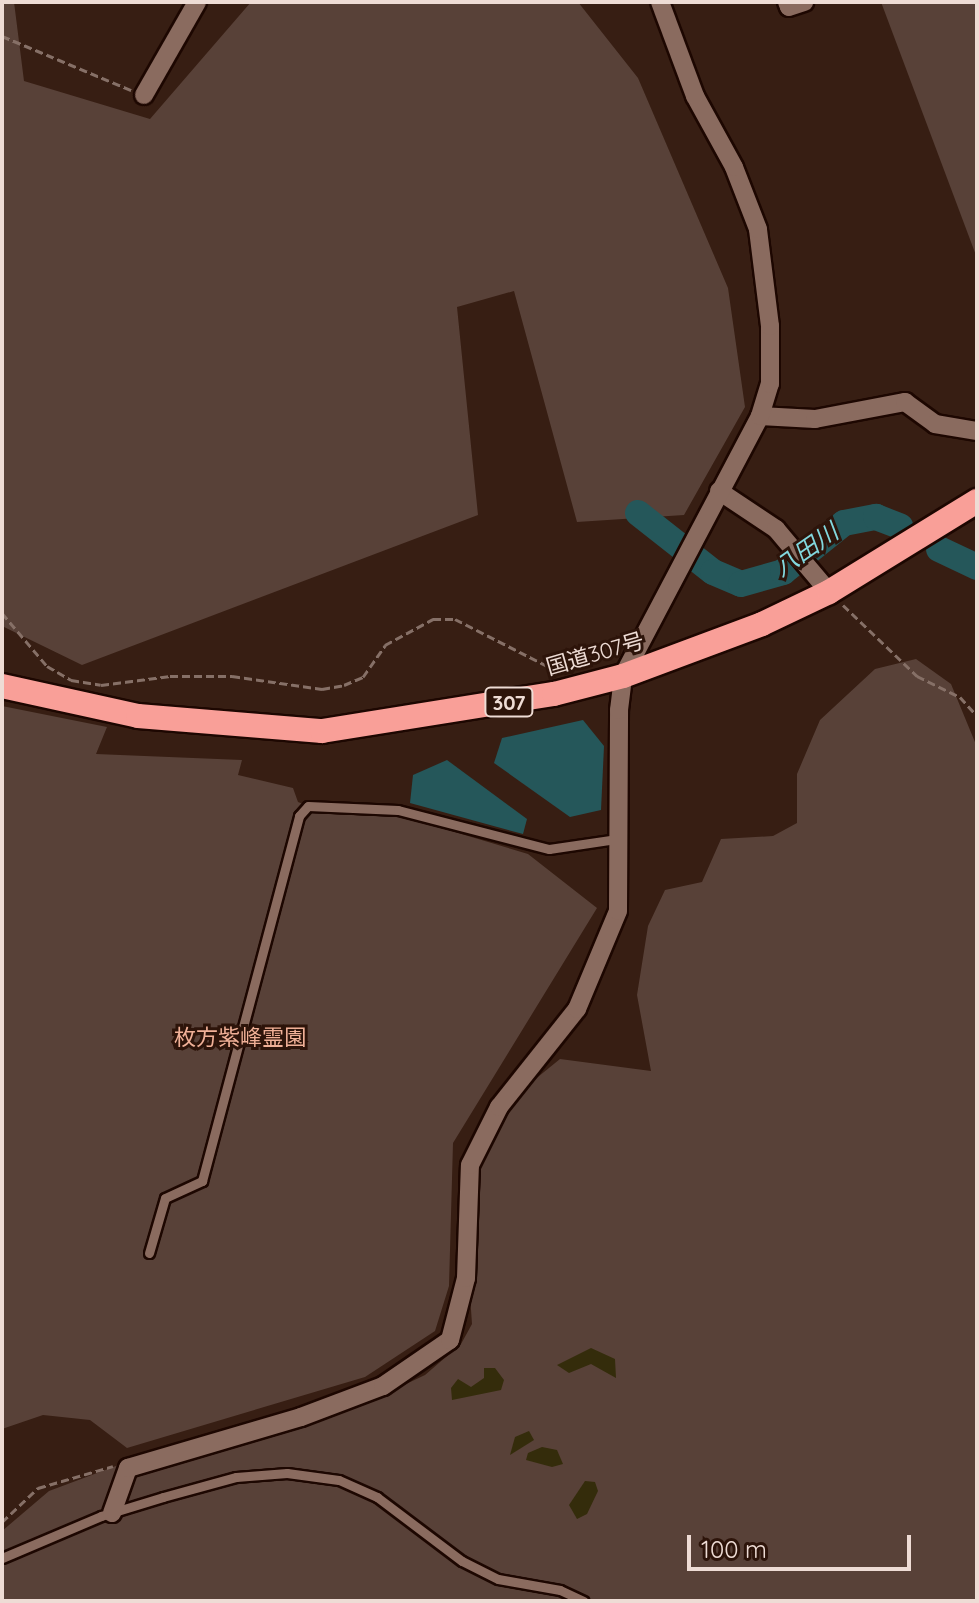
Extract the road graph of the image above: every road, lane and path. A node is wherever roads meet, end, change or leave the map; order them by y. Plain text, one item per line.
1 (197, 2) edge
2 (660, 2) edge
3 (787, 2) edge
4 (804, 2) edge
5 (2, 36) edge
6 (144, 95) joint
7 (760, 416) junction
8 (977, 431) edge
9 (719, 491) junction
10 (977, 501) edge
11 (829, 592) junction
12 (2, 613) edge
13 (623, 676) junction
14 (2, 686) edge
15 (586, 686) junction
16 (977, 716) edge
17 (617, 839) junction
18 (149, 1253) dead end
19 (128, 1468) junction
20 (112, 1513) junction
21 (2, 1522) edge
22 (2, 1558) edge
23 (584, 1601) edge

1 - 6 street
2 - 7 street
3 - 4 street
5 - 6 path
7 - 8 street
7 - 9 street
9 - 11 street
9 - 13 street
10 - 11 highway, 国道307号 / 307
11 - 13 highway, 国道307号 / 307
11 - 16 path
12 - 15 path
13 - 15 highway, 国道307号 / 307
13 - 17 street
14 - 15 highway, 国道307号 / 307
17 - 18 lane
17 - 19 street
19 - 20 street
19 - 21 path
20 - 22 lane
20 - 23 lane

